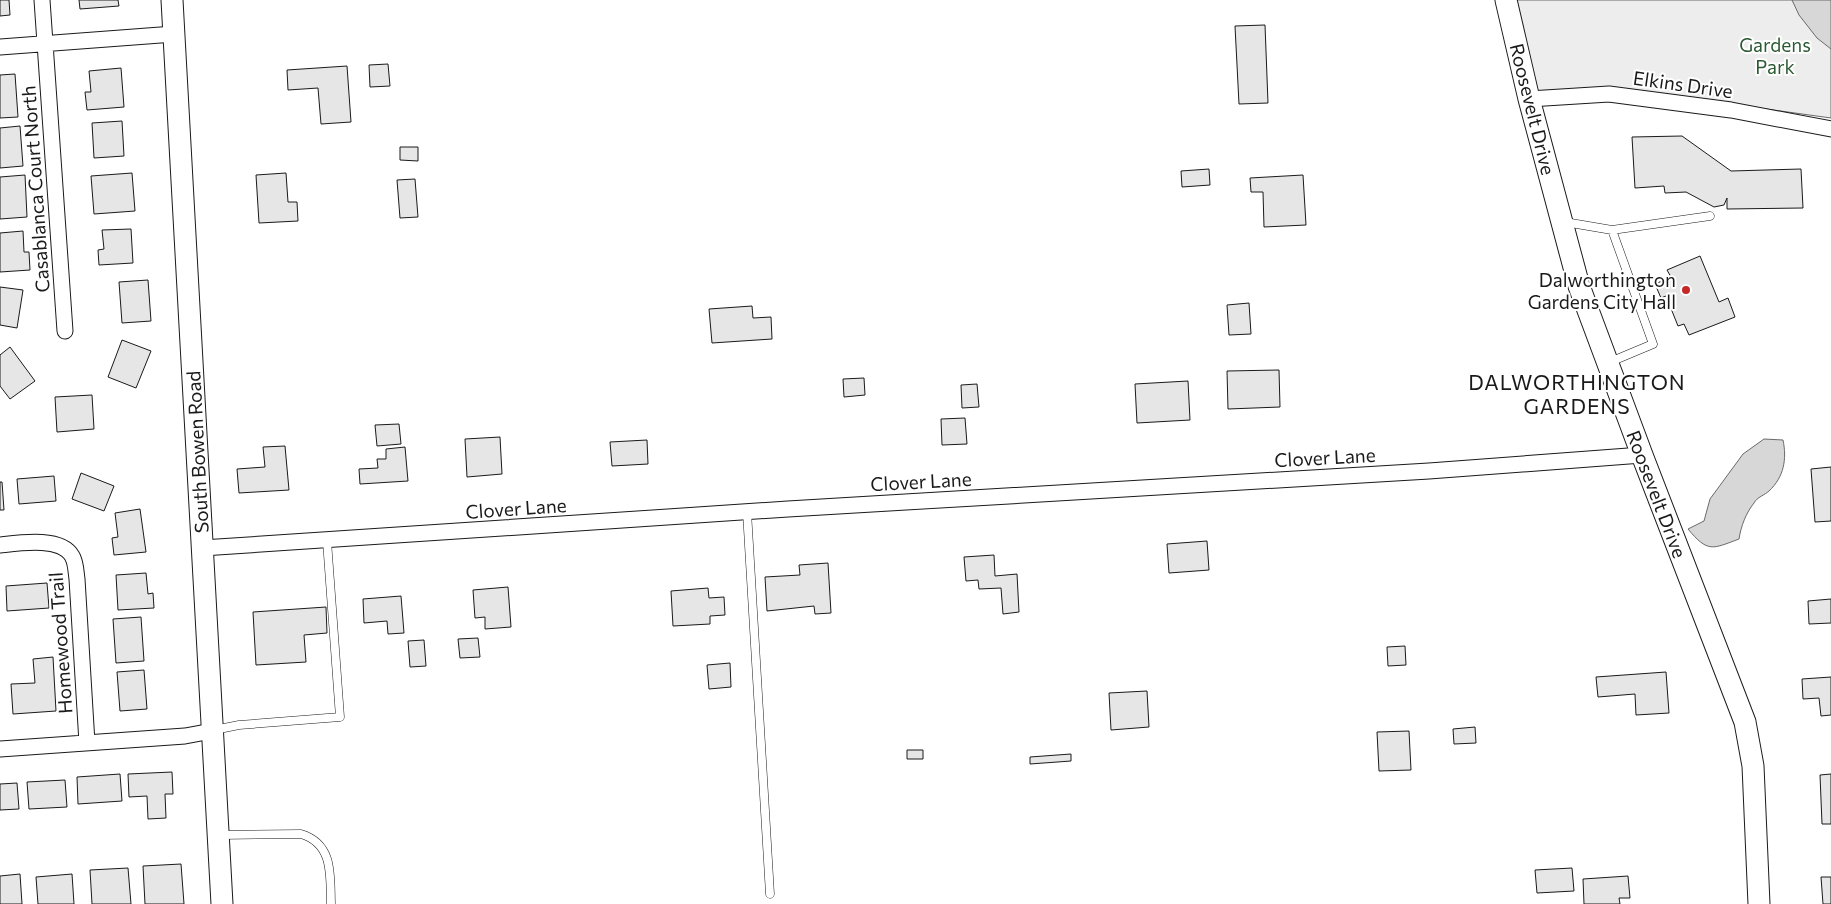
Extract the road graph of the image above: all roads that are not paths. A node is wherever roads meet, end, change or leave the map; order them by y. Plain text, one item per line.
1 (42, 0) edge
2 (172, 0) edge
3 (1506, 0) edge
4 (174, 34) junction
5 (45, 44) junction
6 (0, 47) edge
7 (1529, 99) junction
8 (1831, 129) edge
9 (1710, 216) dead end
10 (1562, 222) junction
11 (1612, 230) junction
12 (65, 331) dead end
13 (1608, 363) junction
14 (1642, 455) junction
15 (747, 512) junction
16 (327, 541) junction
17 (0, 545) edge
18 (202, 548) junction
19 (212, 731) junction
20 (87, 743) junction
21 (0, 749) edge
22 (218, 836) junction
23 (770, 894) dead end
24 (222, 904) edge
25 (331, 904) edge
26 (1758, 904) edge

1 - 5 street, Casablanca Court North
2 - 4 street, South Bowen Road
3 - 7 street, Roosevelt Drive
4 - 5 street
4 - 18 street, South Bowen Road
5 - 6 street
5 - 12 street, Casablanca Court North
7 - 8 street, Elkins Drive
7 - 10 street, Roosevelt Drive
9 - 11 lane
10 - 11 lane
10 - 13 street, Roosevelt Drive
11 - 13 lane
13 - 14 street, Roosevelt Drive
14 - 15 street, Clover Lane
14 - 26 street, Roosevelt Drive
15 - 16 street, Clover Lane
15 - 23 lane
16 - 18 street, Clover Lane
16 - 19 lane
17 - 20 street, Homewood Trail
18 - 19 street, South Bowen Road
19 - 20 street
19 - 22 street, South Bowen Road
20 - 21 street
22 - 24 street, South Bowen Road
22 - 25 lane

